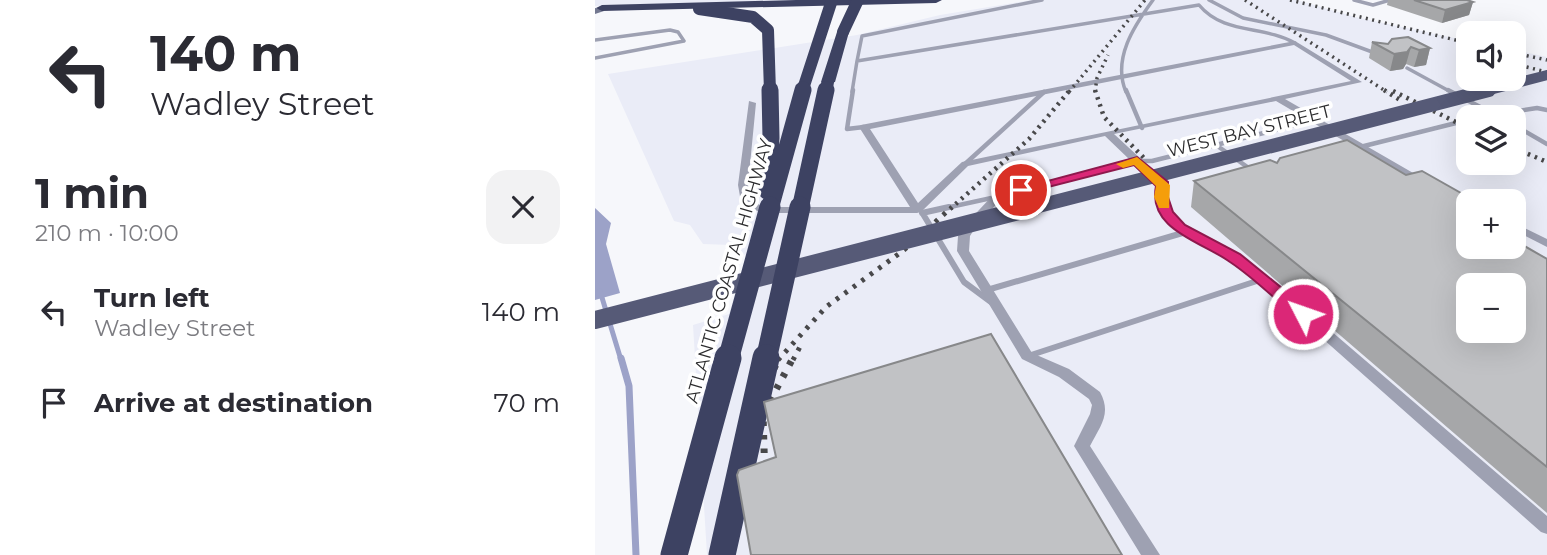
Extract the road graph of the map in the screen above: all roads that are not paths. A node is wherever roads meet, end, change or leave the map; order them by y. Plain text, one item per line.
1 (832, 0) edge
2 (848, 0) edge
3 (858, 0) edge
4 (936, 0) edge
5 (1042, 0) edge
6 (1153, 0) edge
7 (1209, 0) edge
8 (1353, 0) edge
9 (1390, 0) edge
10 (597, 11) edge
11 (1142, 15) junction
12 (843, 32) junction
13 (595, 40) edge
14 (1295, 43) junction
15 (1384, 56) edge
16 (595, 58) edge
17 (857, 61) junction
18 (1407, 68) dead end
19 (1547, 75) edge
20 (1120, 77) junction
21 (1044, 92) junction
22 (1278, 99) junction
23 (752, 103) dead end
24 (1476, 105) edge
25 (1526, 110) edge
26 (1547, 110) edge
27 (1315, 120) junction
28 (1456, 123) edge
29 (864, 127) junction
30 (1142, 128) junction
31 (1526, 132) edge
32 (1107, 133) junction
33 (1547, 144) edge
34 (1216, 145) junction
35 (1360, 147) junction
36 (1137, 161) junction
37 (965, 164) junction
38 (1260, 177) edge
39 (1438, 192) edge
40 (998, 196) junction
41 (920, 212) junction
42 (766, 222) junction
43 (1187, 232) junction
44 (1526, 233) edge
45 (1547, 244) edge
46 (1263, 279) junction
47 (986, 290) junction
48 (997, 306) junction
49 (595, 320) edge
50 (1027, 356) junction
51 (1547, 527) edge
52 (674, 555) edge
53 (722, 555) edge
54 (1151, 555) edge

1 - 42 highway, ATLANTIC COASTAL HIGHWAY, bridge
2 - 12 highway, bridge
3 - 12 highway, bridge
4 - 10 highway
5 - 17 lane
6 - 11 lane
7 - 15 lane
8 - 9 lane
10 - 42 highway, bridge
11 - 14 lane
11 - 17 lane
11 - 20 lane
12 - 53 highway, bridge
13 - 16 lane
14 - 20 street
14 - 22 street
17 - 29 lane
18 - 24 lane
19 - 49 main road, WEST BAY STREET, bridge
20 - 21 street
20 - 30 lane
21 - 29 street
21 - 37 lane
22 - 27 street
22 - 30 street
23 - 41 street
25 - 26 lane
27 - 34 lane
27 - 35 street
28 - 35 lane
29 - 41 street
30 - 32 street
31 - 33 lane
32 - 36 street
32 - 37 street
34 - 36 lane
34 - 38 lane
35 - 39 street
36 - 40 street
36 - 43 street
37 - 41 street
40 - 41 lane
40 - 47 street
41 - 48 lane
42 - 52 highway, ATLANTIC COASTAL HIGHWAY, bridge
43 - 46 street
43 - 47 lane
44 - 45 street
46 - 50 lane
46 - 51 street
47 - 48 street
48 - 50 street
50 - 54 street

